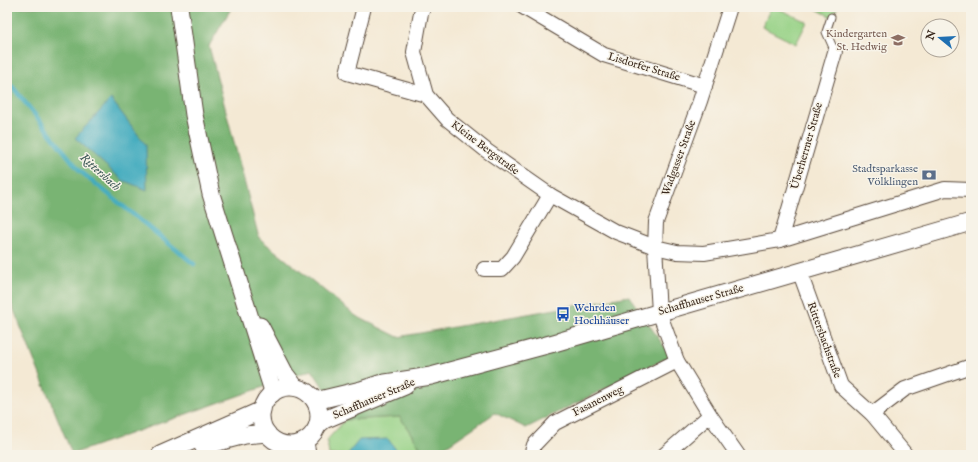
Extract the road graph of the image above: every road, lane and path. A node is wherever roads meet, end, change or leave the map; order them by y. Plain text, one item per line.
1 (179, 7) edge
2 (364, 7) edge
3 (424, 7) edge
4 (523, 7) edge
5 (730, 7) edge
6 (831, 17) dead end
7 (834, 52) joint
8 (705, 86) junction
9 (426, 95) junction
10 (971, 190) edge
11 (550, 195) junction
12 (971, 222) edge
13 (780, 240) junction
14 (655, 247) junction
15 (484, 269) dead end
16 (800, 273) junction
17 (239, 285) junction
18 (659, 312) junction
19 (677, 360) junction
20 (971, 366) edge
21 (431, 376) junction
22 (295, 387) junction
23 (272, 394) junction
24 (315, 401) junction
25 (262, 410) junction
26 (872, 414) junction
27 (710, 415) junction
28 (318, 425) junction
29 (266, 433) junction
30 (308, 448) edge
31 (286, 449) edge
32 (160, 455) edge
33 (164, 455) edge
34 (531, 455) edge
35 (664, 455) edge
36 (738, 455) edge
37 (906, 455) edge

1 - 17 street
2 - 9 street
3 - 9 street, Kleine Bergstraße
4 - 8 street, Lisdorfer Straße
5 - 8 street, Wadgasser Straße
6 - 7 lane
7 - 13 street, Überherrner Straße
8 - 14 street, Wadgasser Straße
9 - 11 street, Kleine Bergstraße
10 - 13 street
11 - 14 street, Kleine Bergstraße
11 - 15 street
12 - 16 street, Schaffhauser Straße
13 - 14 street, Kleine Bergstraße
14 - 18 street, Wadgasser Straße
16 - 18 street, Schaffhauser Straße
16 - 26 street, Rittersbachstraße
17 - 22 street
17 - 23 street
18 - 19 street, Wadgasser Straße
18 - 21 street, Schaffhauser Straße
19 - 27 street, Wadgasser Straße
19 - 34 street, Fasanenweg
20 - 26 street
21 - 24 street, Schaffhauser Straße
21 - 28 street, Schaffhauser Straße
22 - 23 street
22 - 24 street
23 - 25 street
24 - 28 street
25 - 29 street
25 - 32 street
26 - 37 street, Rittersbachstraße
27 - 35 street
27 - 36 street, Wadgasser Straße
28 - 30 street
29 - 31 street
29 - 33 street
30 - 31 street

